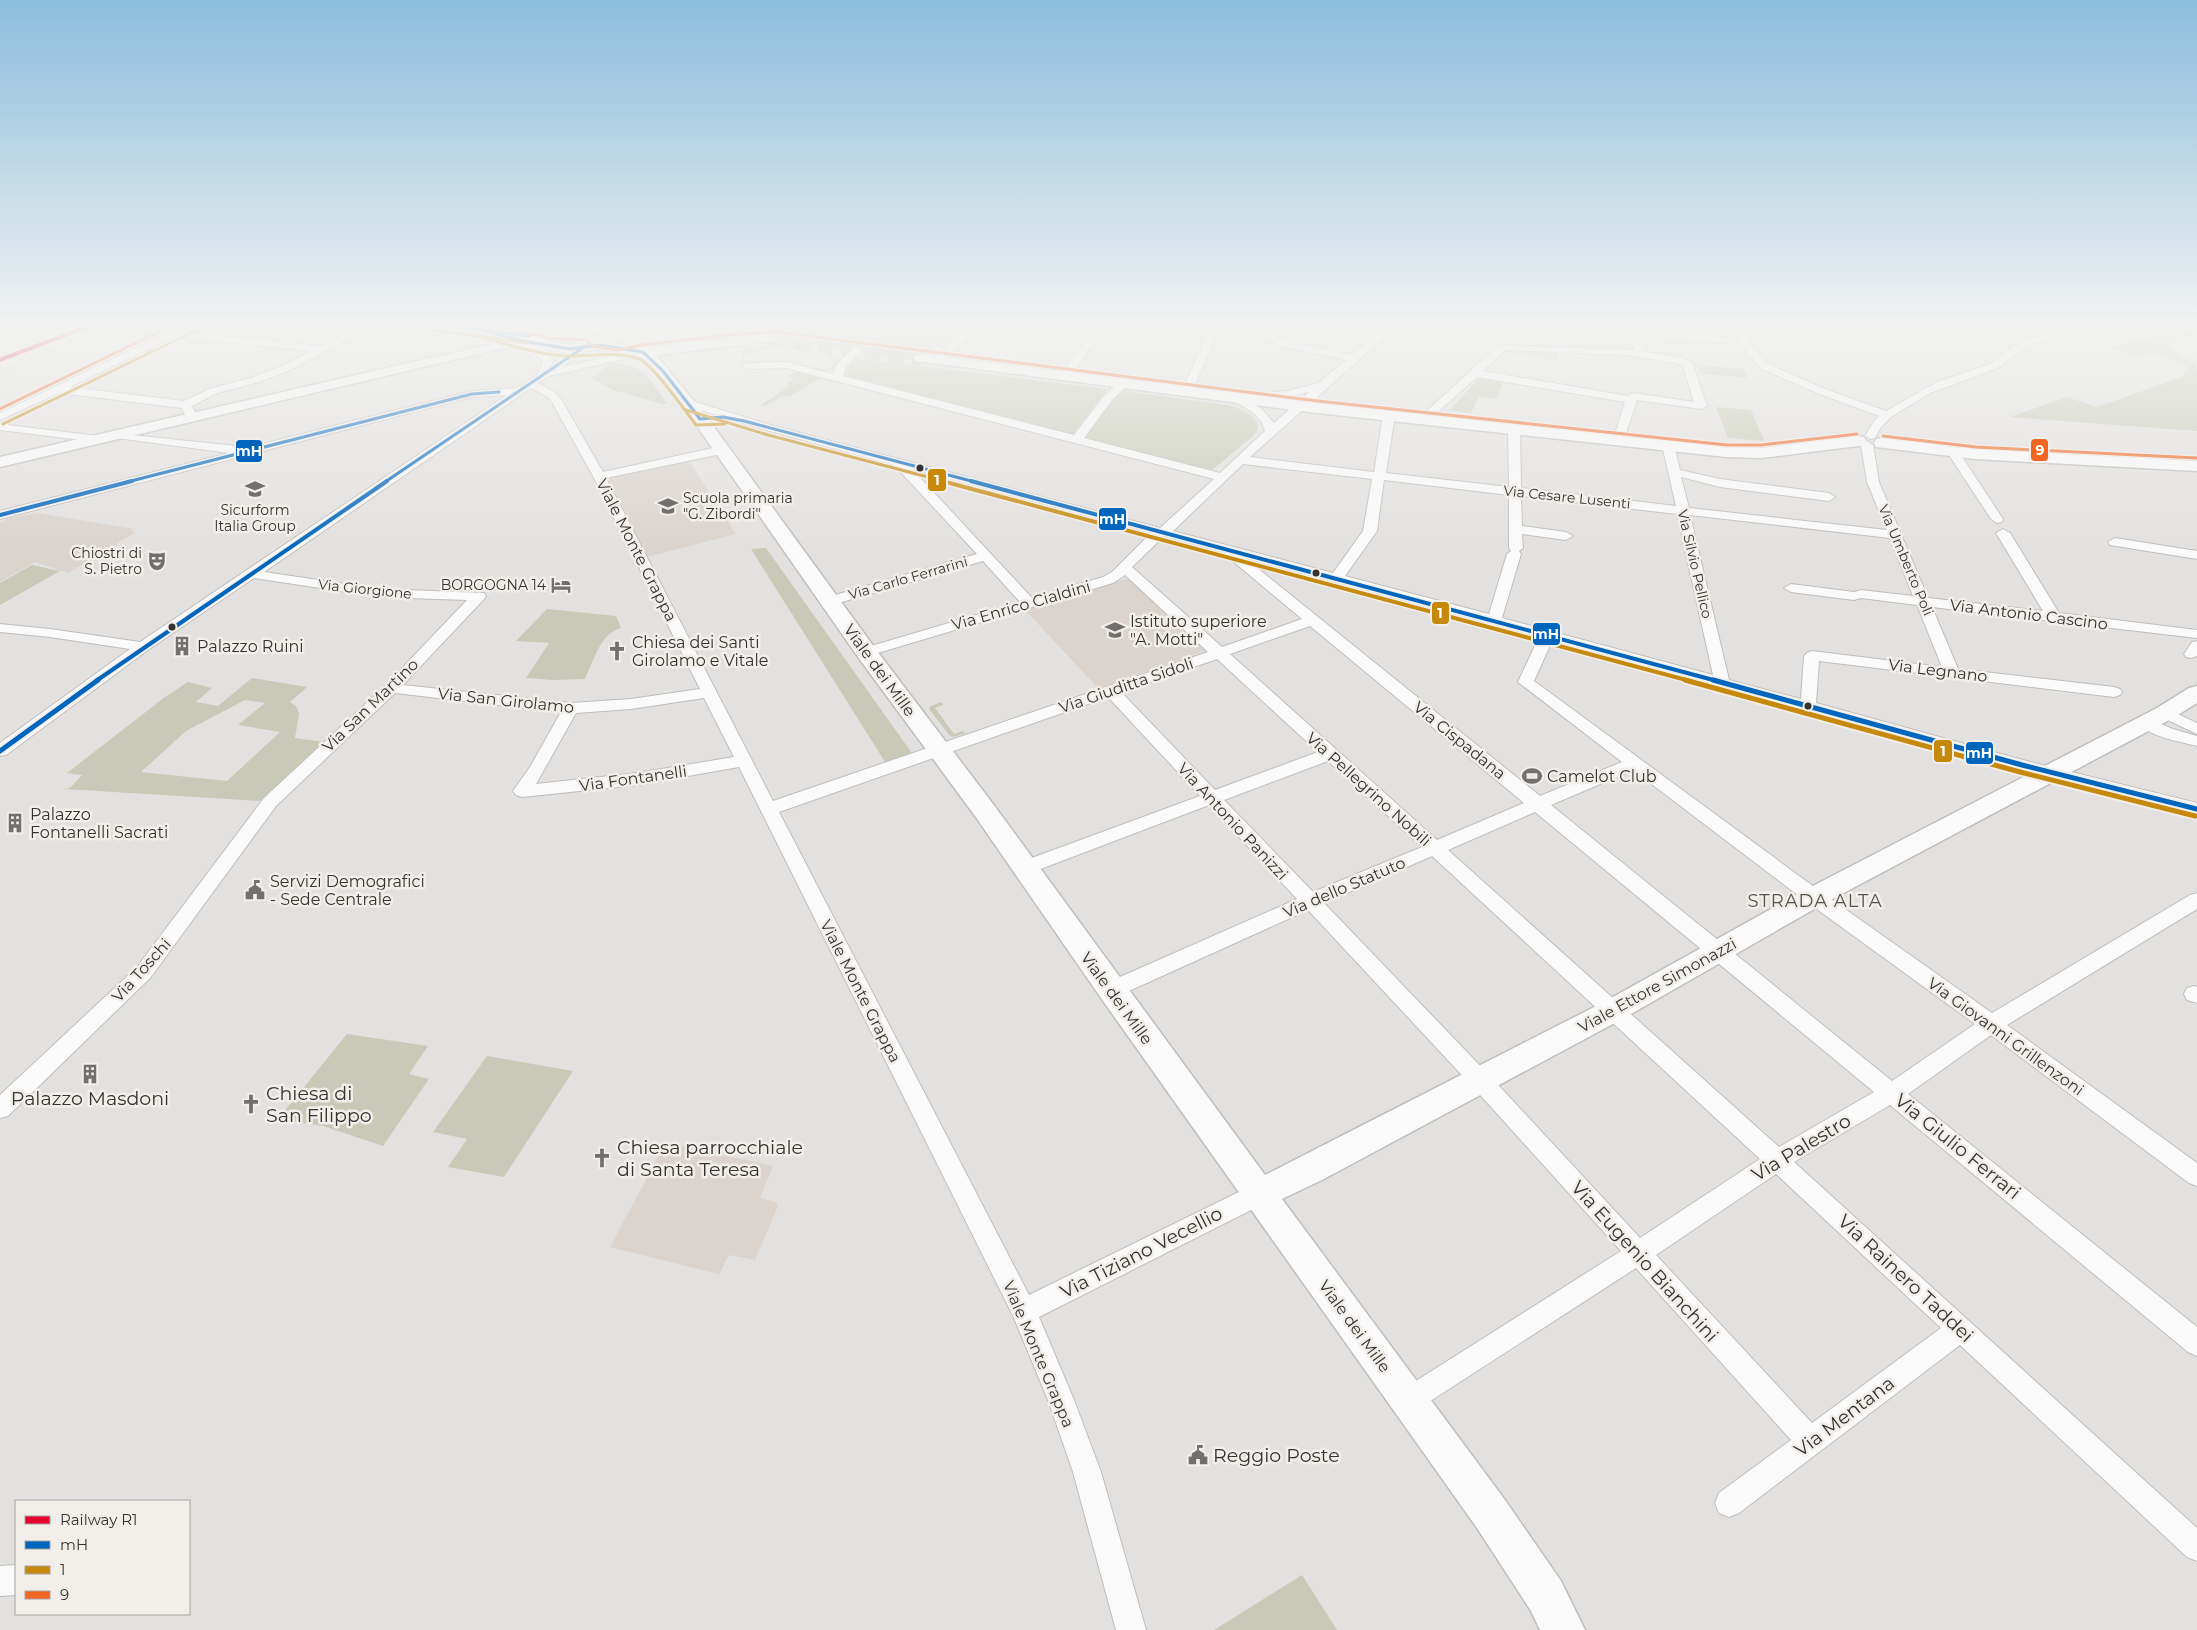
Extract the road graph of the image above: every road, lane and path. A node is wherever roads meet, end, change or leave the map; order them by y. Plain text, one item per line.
1 (37, 399) edge
2 (117, 399) edge
3 (203, 399) edge
4 (244, 399) edge
5 (452, 399) edge
6 (507, 399) edge
7 (555, 399) edge
8 (685, 399) edge
9 (922, 399) edge
10 (1107, 399) edge
11 (1236, 399) edge
12 (1249, 399) edge
13 (1306, 399) edge
14 (1447, 399) edge
15 (1626, 399) edge
16 (1654, 399) edge
17 (1699, 399) edge
18 (1843, 399) edge
19 (1915, 399) edge
20 (1632, 400) joint
21 (688, 403) junction
22 (1299, 405) junction
23 (188, 411) junction
24 (1390, 415) junction
25 (1887, 415) junction
26 (0, 417) edge
27 (1426, 418) junction
28 (700, 420) junction
29 (744, 421) junction
30 (0, 427) edge
31 (1514, 428) junction
32 (1271, 433) junction
33 (117, 435) junction
34 (98, 439) junction
35 (1077, 439) junction
36 (1619, 440) junction
37 (1869, 441) junction
38 (1668, 445) junction
39 (722, 450) junction
40 (244, 452) junction
41 (1953, 452) junction
42 (1241, 460) junction
43 (0, 462) edge
44 (898, 462) junction
45 (2197, 466) edge
46 (1674, 472) junction
47 (599, 476) junction
48 (1378, 476) junction
49 (1222, 477) junction
50 (1514, 491) junction
51 (1829, 497) dead end
52 (1683, 510) junction
53 (0, 515) edge
54 (1997, 519) dead end
55 (1517, 530) junction
56 (1160, 532) junction
57 (2002, 533) dead end
58 (1894, 535) junction
59 (1566, 536) dead end
60 (2115, 542) dead end
61 (1225, 549) junction
62 (2197, 555) edge
63 (986, 556) junction
64 (1124, 567) junction
65 (252, 574) junction
66 (1337, 578) junction
67 (1790, 585) dead end
68 (479, 596) joint
69 (830, 601) junction
70 (1923, 602) junction
71 (1029, 603) junction
72 (2054, 617) junction
73 (1314, 620) junction
74 (1494, 620) junction
75 (0, 628) edge
76 (2197, 634) edge
77 (1547, 635) junction
78 (143, 646) junction
79 (866, 652) junction
80 (1220, 652) junction
81 (1952, 672) junction
82 (1722, 683) junction
83 (391, 688) junction
84 (1111, 691) junction
85 (709, 692) junction
86 (2114, 692) dead end
87 (2197, 693) edge
88 (1808, 706) junction
89 (571, 708) junction
90 (2156, 718) junction
91 (2197, 729) edge
92 (2197, 741) edge
93 (939, 750) junction
94 (0, 751) edge
95 (1329, 754) junction
96 (744, 761) junction
97 (1634, 763) junction
98 (2054, 772) junction
99 (1211, 797) junction
100 (1539, 804) junction
101 (769, 809) junction
102 (2197, 809) edge
103 (260, 813) joint
104 (1435, 849) junction
105 (1024, 868) junction
106 (1814, 897) junction
107 (2197, 900) edge
108 (1309, 902) junction
109 (1717, 952) junction
110 (1111, 990) junction
111 (1614, 1010) junction
112 (1992, 1024) junction
113 (1480, 1080) junction
114 (1892, 1093) junction
115 (0, 1109) edge
116 (1777, 1160) junction
117 (2197, 1176) edge
118 (1258, 1194) junction
119 (1639, 1253) junction
120 (1024, 1311) junction
121 (1960, 1328) junction
122 (2197, 1343) edge
123 (1409, 1400) junction
124 (1810, 1442) junction
125 (1729, 1502) dead end
126 (2197, 1547) edge
127 (15, 1580) edge
128 (0, 1581) edge
129 (1131, 1630) edge
130 (1563, 1630) edge

1 - 26 street
2 - 23 street
3 - 23 street
4 - 23 main road
5 - 40 street
6 - 65 street
7 - 47 street, Viale Monte Grappa
8 - 21 main road, Viale dei Mille
9 - 35 street
10 - 35 street
11 - 32 street
12 - 22 main road
13 - 22 street, Via Enrico Cialdini
14 - 27 street
15 - 20 street
16 - 17 street
18 - 25 street
19 - 25 street
20 - 36 street
21 - 28 main road, Viale dei Mille
21 - 29 street
22 - 24 main road
22 - 32 street, Via Enrico Cialdini
23 - 33 main road
24 - 27 main road
24 - 48 street
25 - 37 street
27 - 31 main road
28 - 29 street
28 - 39 main road, Viale dei Mille
29 - 44 street
30 - 34 street
31 - 36 main road
31 - 50 street
32 - 42 street, Via Enrico Cialdini
33 - 34 main road
33 - 40 street
34 - 43 main road
35 - 49 street
36 - 38 main road
37 - 38 main road
37 - 41 main road
37 - 58 street, Via Umberto Poli
38 - 46 street, Via Silvio Pellico
39 - 47 street
39 - 69 main road, Viale dei Mille
40 - 53 street
41 - 45 main road
41 - 54 street
42 - 48 street, Via Cesare Lusenti
42 - 49 street, Via Enrico Cialdini
44 - 56 street
44 - 63 street
46 - 51 street
46 - 52 street, Via Silvio Pellico
47 - 85 street, Viale Monte Grappa
48 - 50 street, Via Cesare Lusenti
48 - 66 street
49 - 56 street, Via Enrico Cialdini
50 - 52 street, Via Cesare Lusenti
50 - 55 street
52 - 58 street, Via Cesare Lusenti
52 - 82 street, Via Silvio Pellico
55 - 59 street
55 - 74 street
56 - 61 street
56 - 64 street, Via Enrico Cialdini
57 - 72 street
58 - 70 street, Via Umberto Poli
60 - 62 street
61 - 66 street
61 - 73 street, Via Cispadana
63 - 69 street, Via Carlo Ferrarini
63 - 71 street
64 - 71 street, Via Enrico Cialdini
64 - 80 street, Via Pellegrino Nobili
65 - 68 street, Via Giorgione
65 - 78 street
66 - 74 street
67 - 70 street, Via Antonio Cascino
68 - 83 street, Via San Martino
69 - 79 main road, Viale dei Mille
70 - 72 street, Via Antonio Cascino
70 - 81 street, Via Umberto Poli
71 - 79 street, Via Enrico Cialdini
72 - 76 street, Via Antonio Cascino
73 - 80 street, Via Giuditta Sidoli
73 - 100 street, Via Cispadana
74 - 77 street
75 - 78 street
77 - 82 street
77 - 97 street, Via Giovanni Grillenzoni
78 - 94 street
79 - 93 main road, Viale dei Mille
80 - 84 street, Via Giuditta Sidoli
80 - 95 street, Via Pellegrino Nobili
81 - 86 street, Via Legnano
81 - 88 street, Via Legnano
82 - 88 street
83 - 89 street, Via San Girolamo
83 - 103 street, Via San Martino
84 - 93 street, Via Giuditta Sidoli
84 - 99 street, Via Antonio Panizzi
85 - 89 street, Via San Girolamo
85 - 96 street, Viale Monte Grappa
87 - 90 main road, Viale Ettore Simonazzi
88 - 98 street
89 - 96 street, Via Fontanelli
90 - 91 street
90 - 92 street
90 - 98 main road, Viale Ettore Simonazzi
93 - 101 street, Via Giuditta Sidoli
93 - 105 main road, Viale dei Mille
95 - 99 street
95 - 104 street, Via Pellegrino Nobili
96 - 101 street, Viale Monte Grappa
97 - 100 street, Via dello Statuto
97 - 106 street, Via Giovanni Grillenzoni
98 - 102 street
98 - 106 main road, Viale Ettore Simonazzi
99 - 105 street
99 - 108 street, Via Antonio Panizzi
100 - 104 street, Via dello Statuto
100 - 109 street, Via Cispadana
101 - 120 street, Viale Monte Grappa
103 - 115 street, Via Toschi
104 - 108 street, Via dello Statuto
104 - 111 street, Via Pellegrino Nobili
105 - 110 main road, Viale dei Mille
106 - 109 main road, Viale Ettore Simonazzi
106 - 112 street, Via Giovanni Grillenzoni
107 - 112 street, Via Palestro
108 - 110 street, Via dello Statuto
108 - 113 street, Via Antonio Panizzi
109 - 111 main road, Viale Ettore Simonazzi
109 - 114 street, Via Giulio Ferrari
110 - 118 main road, Viale dei Mille
111 - 113 main road, Viale Ettore Simonazzi
111 - 116 street, Via Rainero Taddei
112 - 114 street, Via Palestro
112 - 117 street, Via Giovanni Grillenzoni
113 - 118 main road, Viale Ettore Simonazzi
113 - 119 street, Via Eugenio Bianchini
114 - 116 street, Via Palestro
114 - 122 street, Via Giulio Ferrari
116 - 119 street, Via Palestro
116 - 121 street, Via Rainero Taddei
118 - 120 street, Via Tiziano Vecellio
118 - 123 main road, Viale dei Mille
119 - 123 street, Via Palestro
119 - 124 street, Via Eugenio Bianchini
120 - 129 street, Viale Monte Grappa
121 - 124 street, Via Mentana
121 - 126 street, Via Rainero Taddei
123 - 130 main road, Viale dei Mille
124 - 125 street, Via Mentana
127 - 128 street

